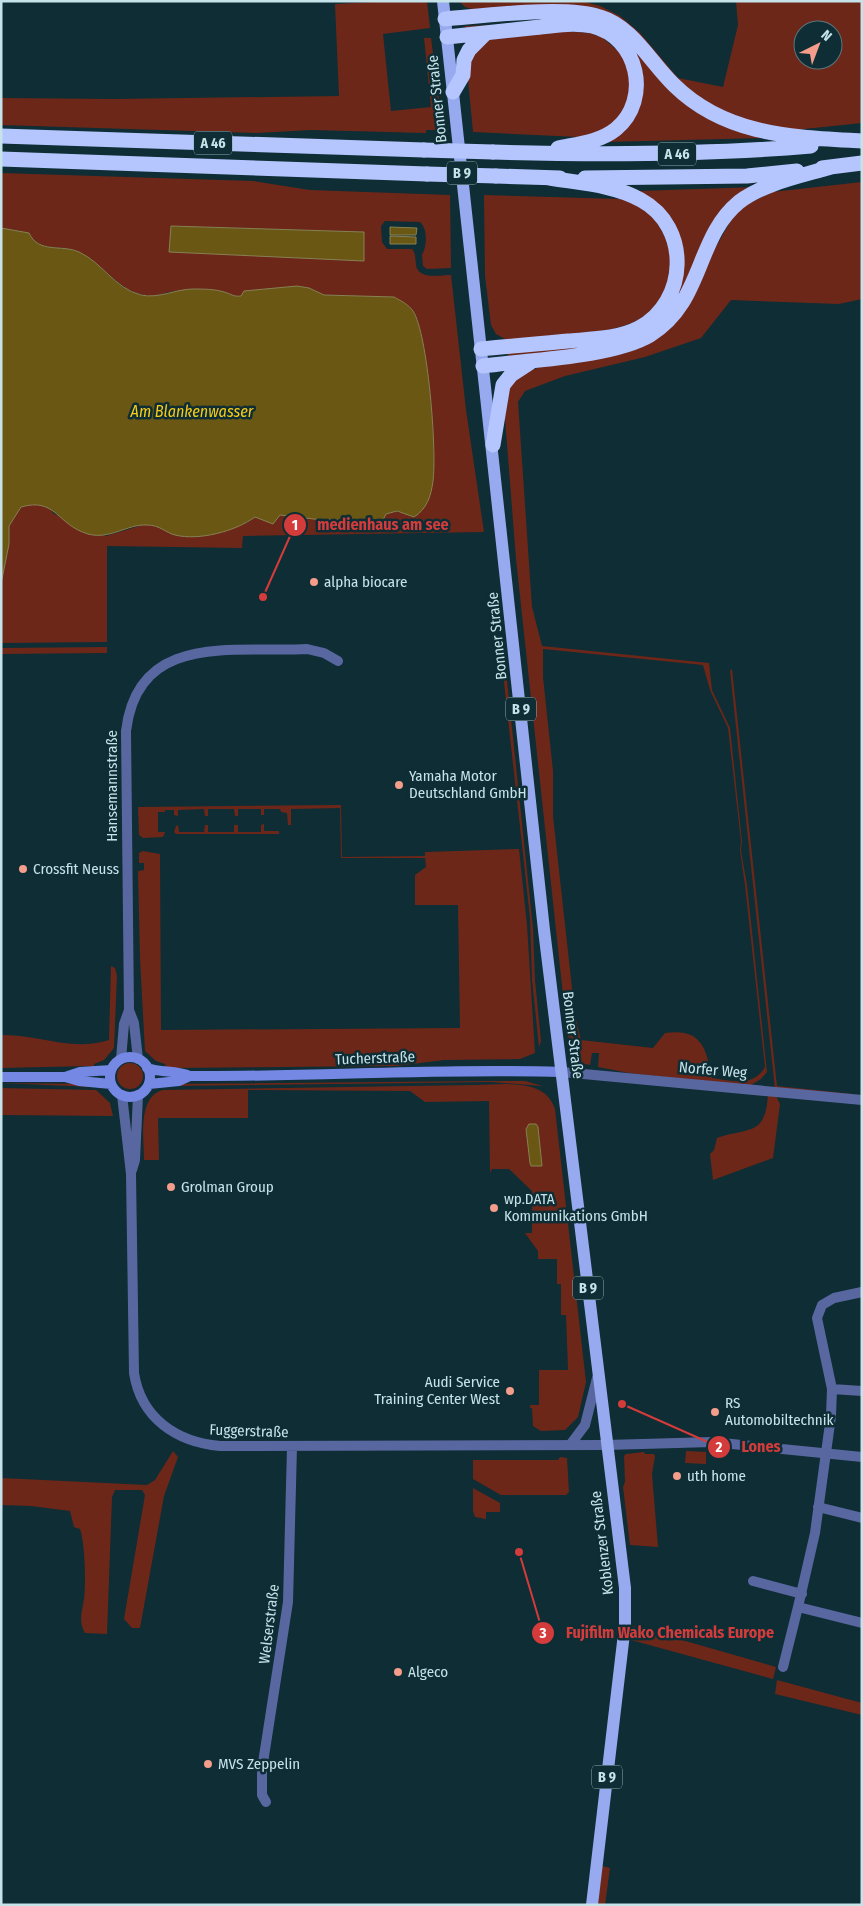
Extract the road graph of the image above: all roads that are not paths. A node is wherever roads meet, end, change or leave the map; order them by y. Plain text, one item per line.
1 (443, 1) edge
2 (445, 19) junction
3 (486, 33) junction
4 (447, 37) junction
5 (453, 92) junction
6 (1, 136) edge
7 (861, 141) edge
8 (535, 153) junction
9 (1, 159) edge
10 (862, 163) edge
11 (831, 167) junction
12 (549, 178) junction
13 (481, 349) junction
14 (537, 359) junction
15 (483, 366) junction
16 (492, 445) junction
17 (338, 661) dead end
18 (129, 1010) junction
19 (121, 1059) junction
20 (138, 1059) junction
21 (147, 1068) junction
22 (111, 1070) junction
23 (562, 1072) junction
24 (190, 1076) junction
25 (1, 1077) edge
26 (65, 1077) junction
27 (111, 1084) junction
28 (149, 1084) junction
29 (122, 1095) junction
30 (138, 1095) junction
31 (862, 1100) edge
32 (131, 1174) junction
33 (862, 1292) edge
34 (598, 1374) junction
35 (832, 1389) junction
36 (862, 1391) edge
37 (606, 1445) junction
38 (570, 1446) junction
39 (292, 1447) junction
40 (825, 1454) junction
41 (862, 1457) edge
42 (818, 1507) junction
43 (862, 1518) edge
44 (753, 1581) dead end
45 (802, 1594) junction
46 (798, 1607) junction
47 (862, 1623) edge
48 (783, 1667) dead end
49 (266, 1802) dead end
50 (592, 1905) edge

1 - 2 main road, Bonner Straße / B 9
2 - 4 main road, Bonner Straße / B 9
2 - 7 highway
3 - 4 highway
3 - 5 highway
3 - 8 highway
4 - 5 main road, Bonner Straße / B 9
5 - 13 main road, Bonner Straße / B 9
6 - 8 highway, A 46, bridge
7 - 8 highway, A 46
9 - 12 highway, A 46, bridge
10 - 11 highway, A 46
11 - 12 highway, A 46
11 - 14 highway
12 - 13 highway
13 - 15 main road, Bonner Straße / B 9
14 - 15 highway
14 - 16 highway
15 - 16 main road, Bonner Straße / B 9
16 - 23 main road, Bonner Straße / B 9
17 - 18 street, Hansemannstraße
18 - 19 street, Hansemannstraße
18 - 20 street, Hansemannstraße
19 - 20 main road
19 - 22 main road
20 - 21 main road
21 - 24 main road, Tucherstraße
21 - 28 main road
22 - 26 main road
22 - 27 main road
23 - 24 main road, Tucherstraße
23 - 31 street, Norfer Weg
23 - 34 main road, Bonner Straße / B 9
24 - 28 main road, Tucherstraße
25 - 26 main road
26 - 27 main road
27 - 29 main road
28 - 30 main road
29 - 30 main road
29 - 32 street, Fuggerstraße
30 - 32 street, Fuggerstraße
32 - 39 street, Fuggerstraße
33 - 35 street
34 - 37 main road, Bonner Straße / B 9
34 - 38 street
35 - 36 street
35 - 40 street
37 - 38 street, Fuggerstraße
37 - 40 street, Fuggerstraße
37 - 50 main road, Koblenzer Straße / B 9
38 - 39 street, Fuggerstraße
39 - 49 street, Welserstraße
40 - 41 street, Fuggerstraße
40 - 42 street
42 - 43 street
42 - 45 street
44 - 45 street
45 - 46 street
46 - 47 street
46 - 48 street

